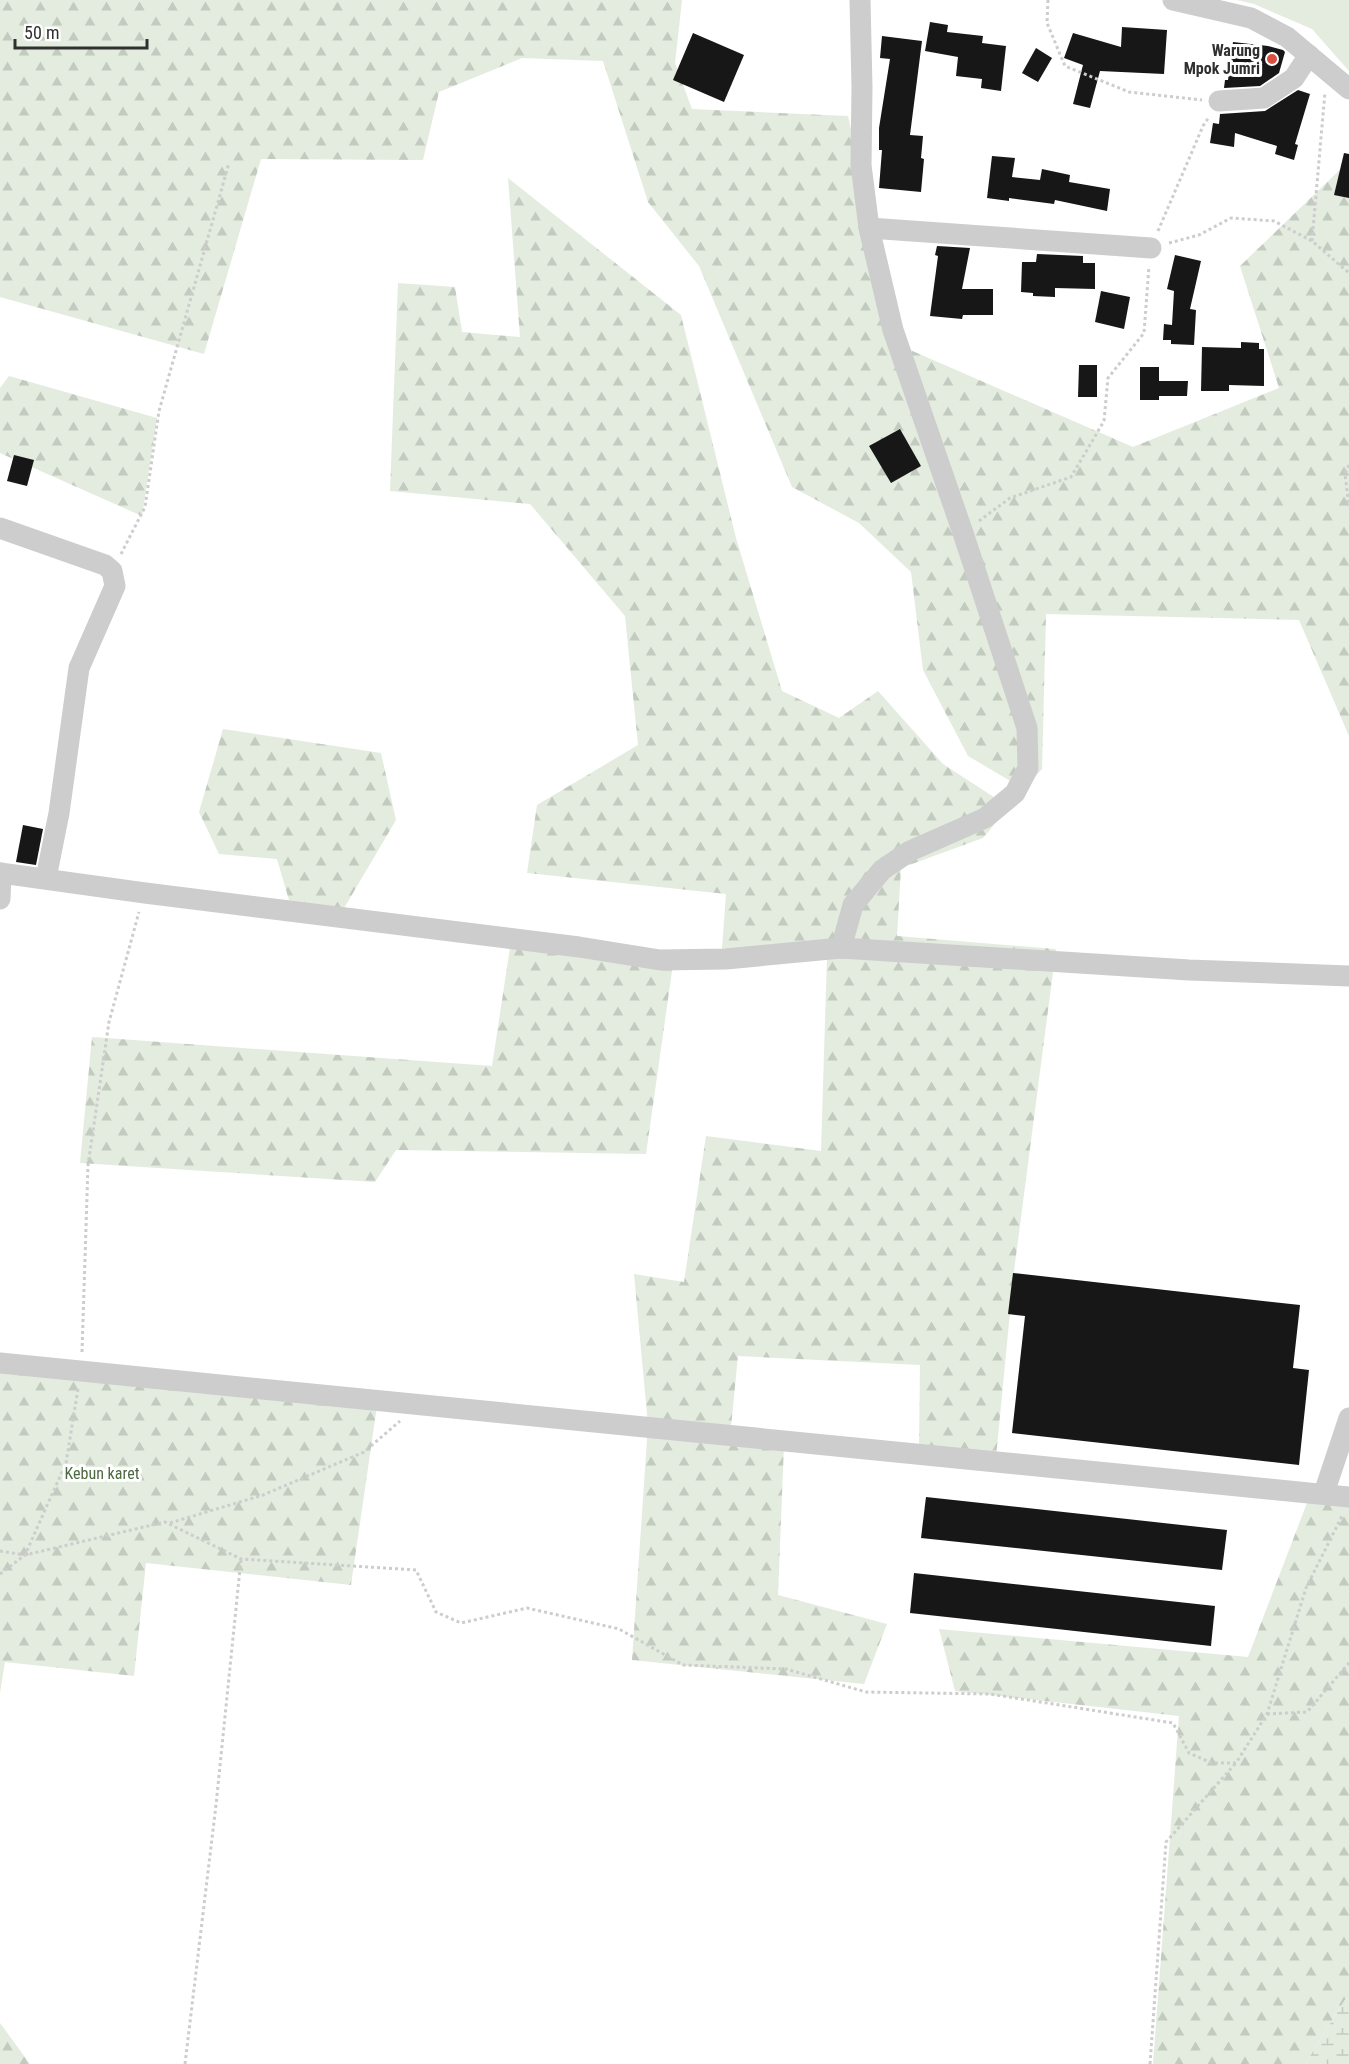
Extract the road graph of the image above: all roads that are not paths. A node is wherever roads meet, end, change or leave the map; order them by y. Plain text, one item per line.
1 (860, 0) edge
2 (1173, 0) edge
3 (1310, 55) junction
4 (1349, 89) edge
5 (1219, 101) road end
6 (868, 228) junction
7 (1150, 248) road end
8 (0, 528) edge
9 (1, 873) edge
10 (46, 878) junction
11 (0, 899) edge
12 (841, 948) junction
13 (1349, 976) edge
14 (0, 1363) edge
15 (1349, 1418) edge
16 (1324, 1493) junction
17 (1346, 1505) edge

1 - 6 street
2 - 3 street
3 - 4 street
3 - 5 street
6 - 7 street
6 - 12 street
8 - 10 street
9 - 10 street
9 - 11 street
10 - 12 street
12 - 13 street
14 - 16 street
15 - 16 street
16 - 17 street

